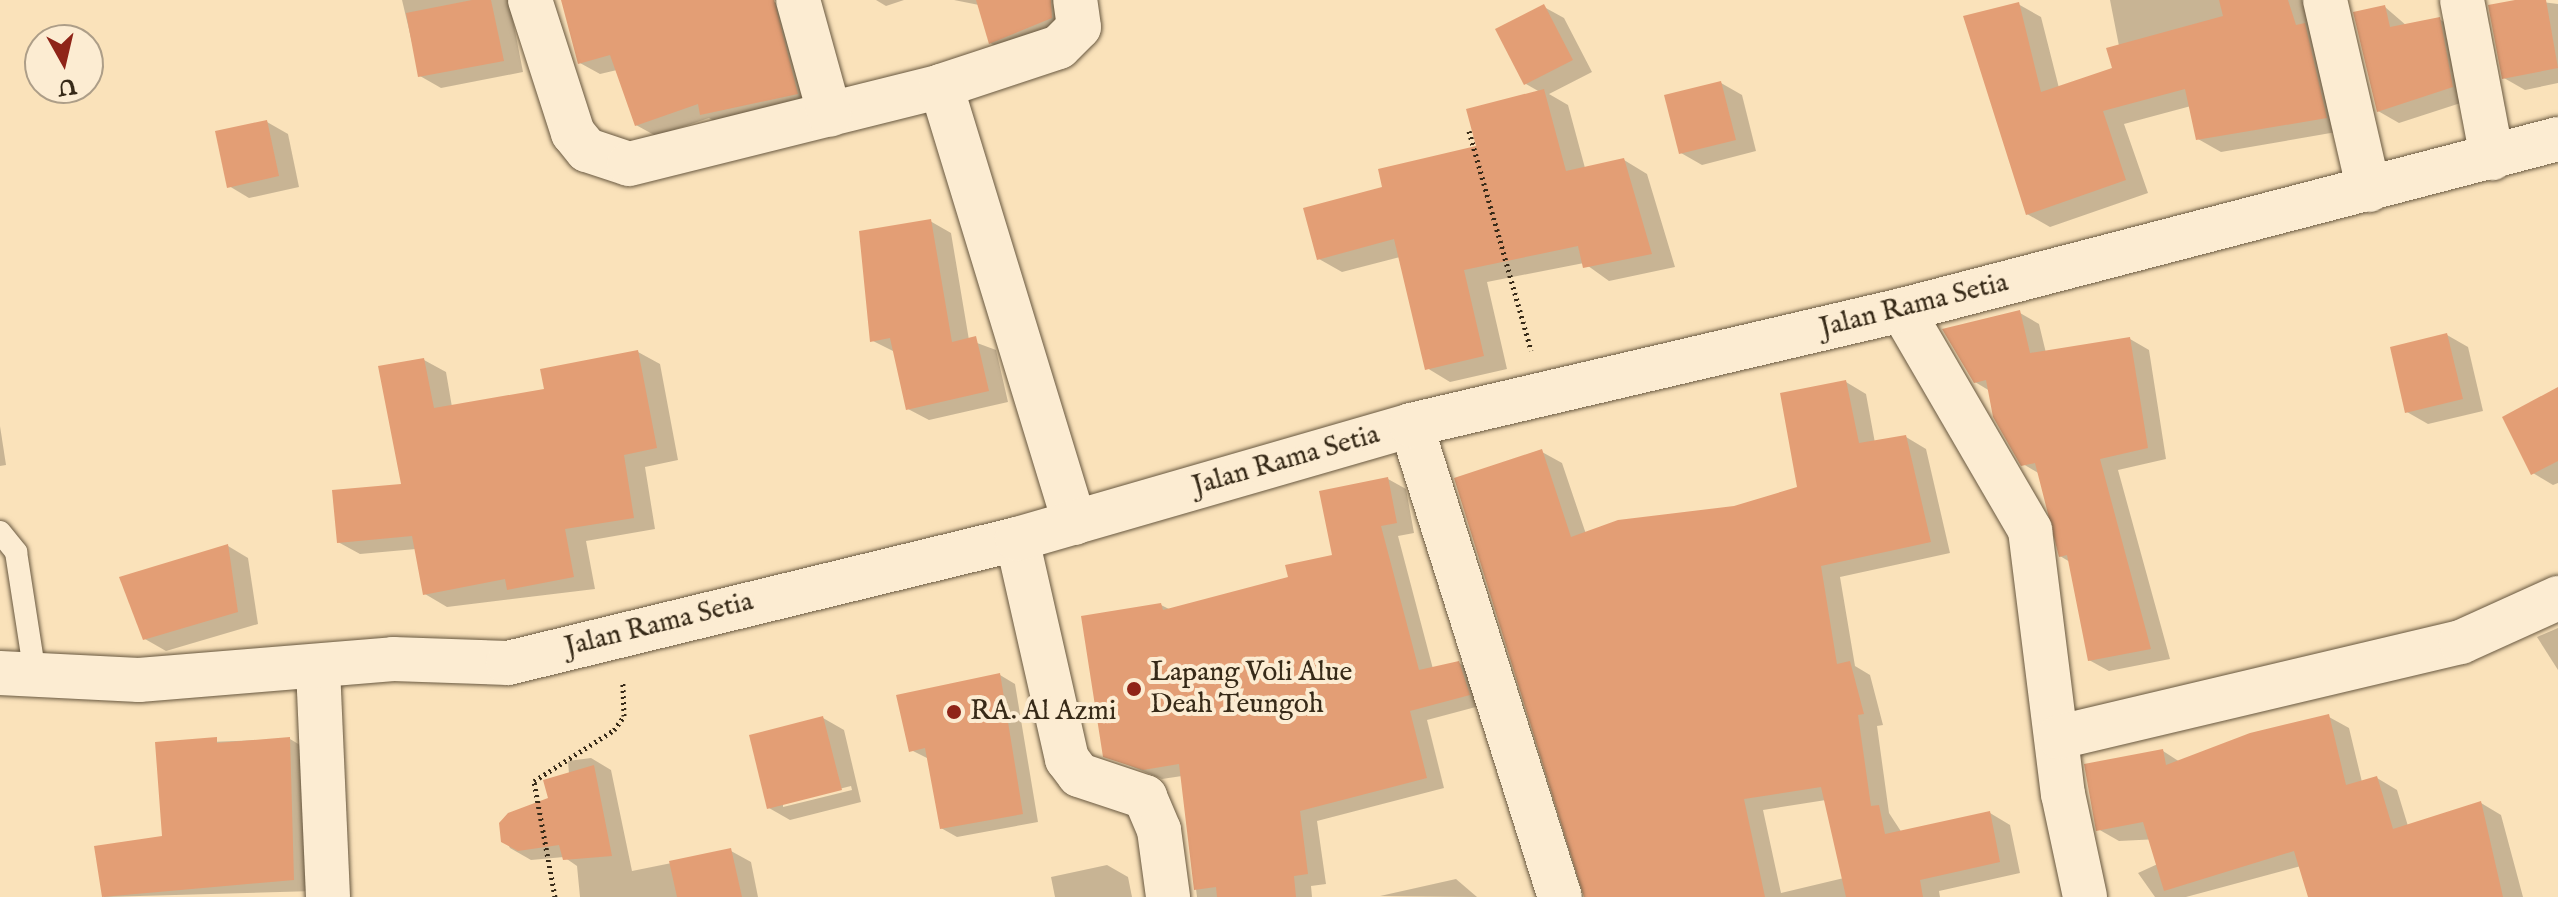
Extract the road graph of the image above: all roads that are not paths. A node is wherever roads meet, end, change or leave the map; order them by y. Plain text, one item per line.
1 (530, 0) edge
2 (798, 0) edge
3 (1075, 0) edge
4 (2325, 0) edge
5 (2462, 0) edge
6 (941, 86) junction
7 (830, 115) junction
8 (2558, 139) edge
9 (2492, 158) junction
10 (2369, 190) junction
11 (1902, 310) junction
12 (1411, 425) junction
13 (1075, 523) junction
14 (0, 532) edge
15 (1017, 539) junction
16 (2558, 598) edge
17 (318, 668) junction
18 (18, 674) edge
19 (2059, 737) junction
20 (328, 897) edge
21 (1168, 897) edge
22 (1560, 897) edge
23 (2085, 897) edge

1 - 7 street
2 - 7 street
3 - 6 street
4 - 10 street
5 - 9 street
6 - 7 street
6 - 13 street
8 - 9 street, Jalan Rama Setia
9 - 10 street, Jalan Rama Setia
10 - 11 street, Jalan Rama Setia
11 - 12 street, Jalan Rama Setia
11 - 19 street
12 - 13 street, Jalan Rama Setia
12 - 22 street
13 - 15 street, Jalan Rama Setia
14 - 18 lane
15 - 17 street, Jalan Rama Setia
15 - 21 street
16 - 19 street
17 - 18 street, Jalan Rama Setia
17 - 20 street
19 - 23 street

